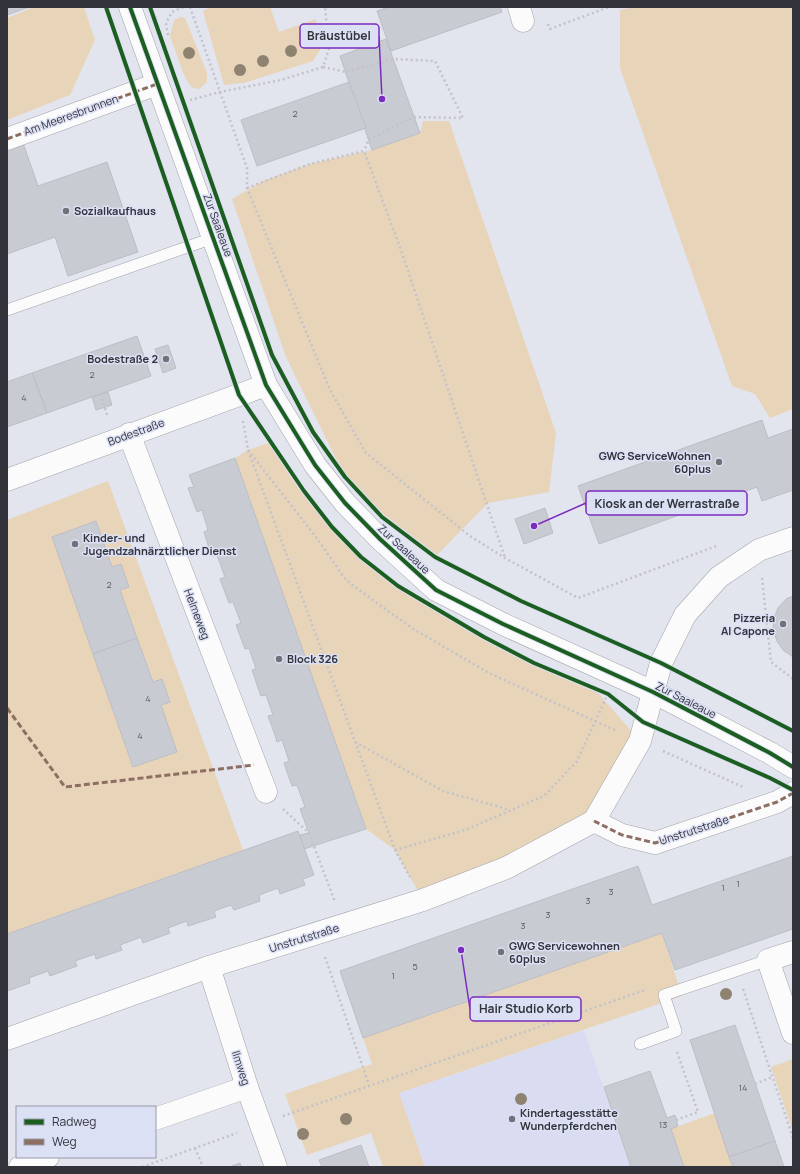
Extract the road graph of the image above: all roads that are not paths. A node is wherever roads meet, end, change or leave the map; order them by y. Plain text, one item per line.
1 (130, 7) edge
2 (158, 84) junction
3 (7, 139) edge
4 (213, 238) junction
5 (7, 310) edge
6 (266, 385) junction
7 (129, 434) junction
8 (7, 480) edge
9 (793, 538) edge
10 (653, 692) junction
11 (793, 768) edge
12 (266, 792) dead end
13 (785, 798) edge
14 (594, 821) junction
15 (793, 952) edge
16 (768, 960) junction
17 (209, 968) junction
18 (793, 1033) edge
19 (7, 1039) edge
20 (640, 1044) dead end
21 (247, 1087) junction
22 (156, 1119) edge
23 (45, 1158) edge
24 (20, 1167) edge
25 (276, 1167) edge

1 - 2 street, Zur Saaleaue
2 - 3 street, Am Meeresbrunnen
2 - 4 street, Zur Saaleaue
4 - 5 lane
4 - 6 street, Zur Saaleaue
6 - 7 street, Bodestraße
6 - 10 street, Zur Saaleaue
7 - 8 street, Bodestraße
7 - 12 street, Helmeweg
9 - 10 street
10 - 11 street, Zur Saaleaue
10 - 14 street
13 - 14 street, Unstrutstraße
14 - 17 street, Unstrutstraße
15 - 16 street
16 - 18 street
16 - 20 lane
17 - 19 street, Unstrutstraße
17 - 21 street, Ilmweg
21 - 22 street
21 - 25 street, Ilmweg
23 - 24 street

